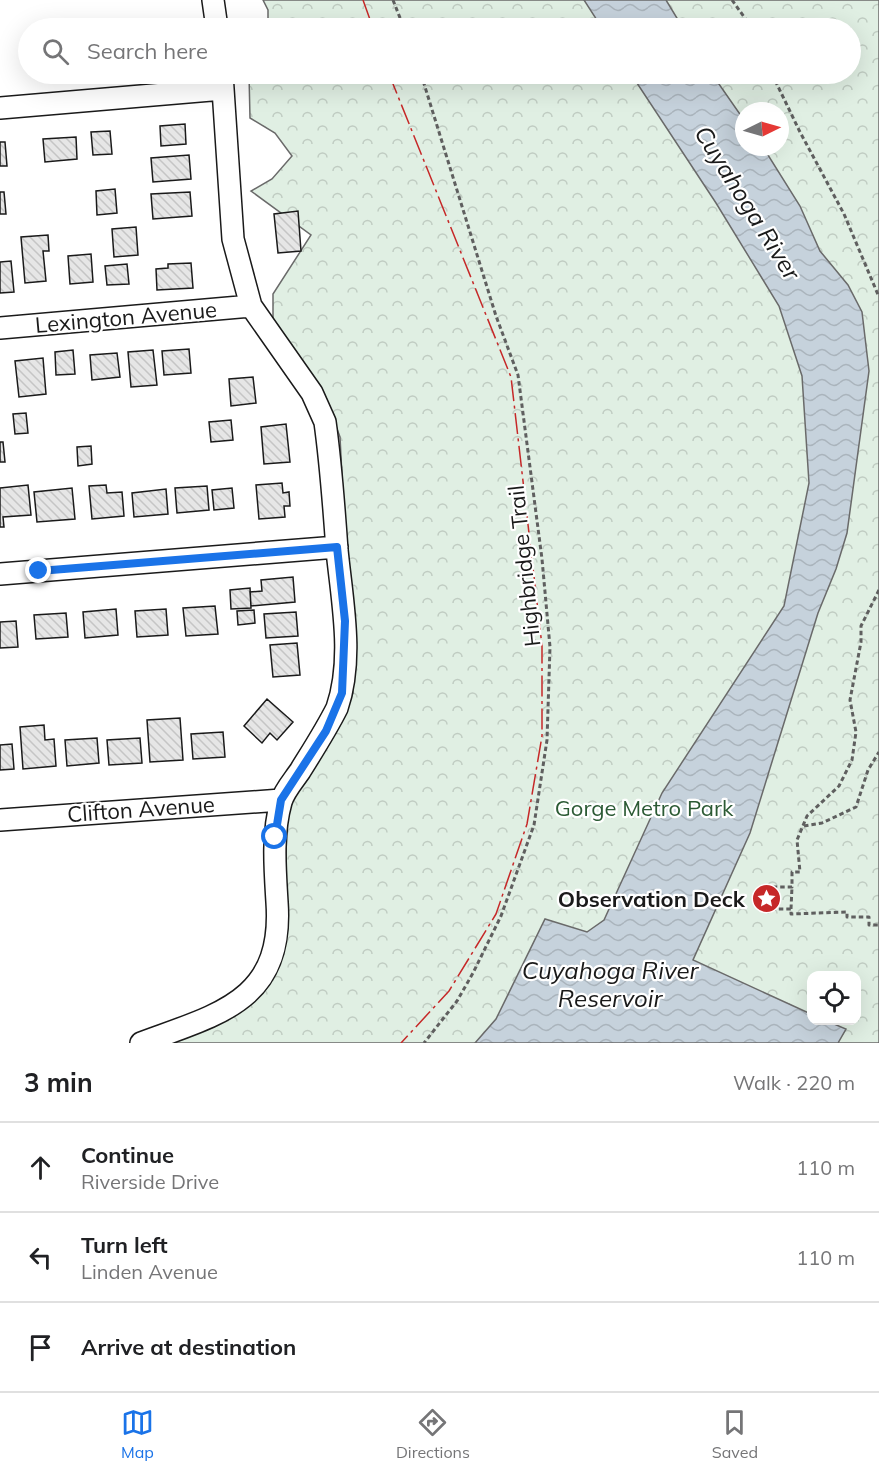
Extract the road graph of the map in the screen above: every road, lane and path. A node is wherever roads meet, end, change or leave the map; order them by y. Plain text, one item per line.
1 (213, 0) edge
2 (393, 0) edge
3 (732, 0) edge
4 (216, 18) edge
5 (400, 18) edge
6 (745, 18) edge
7 (198, 84) edge
8 (223, 84) edge
9 (424, 84) edge
10 (777, 84) edge
11 (0, 108) edge
12 (879, 297) edge
13 (251, 306) junction
14 (0, 328) edge
15 (337, 547) junction
16 (0, 574) edge
17 (879, 590) edge
18 (879, 752) edge
19 (281, 800) junction
20 (0, 820) edge
21 (804, 826) junction
22 (792, 887) junction
23 (791, 909) junction
24 (879, 925) edge
25 (141, 1043) edge
26 (424, 1043) edge

1 - 4 street
2 - 5 path
3 - 6 path
7 - 11 street
8 - 13 street
9 - 26 path, Highbridge Trail
10 - 12 path
13 - 14 street, Lexington Avenue
13 - 15 street
15 - 16 street
15 - 19 street
17 - 21 path
18 - 21 path
19 - 20 street, Clifton Avenue
19 - 25 street
21 - 22 path
22 - 23 path
22 - 23 path
23 - 24 path

